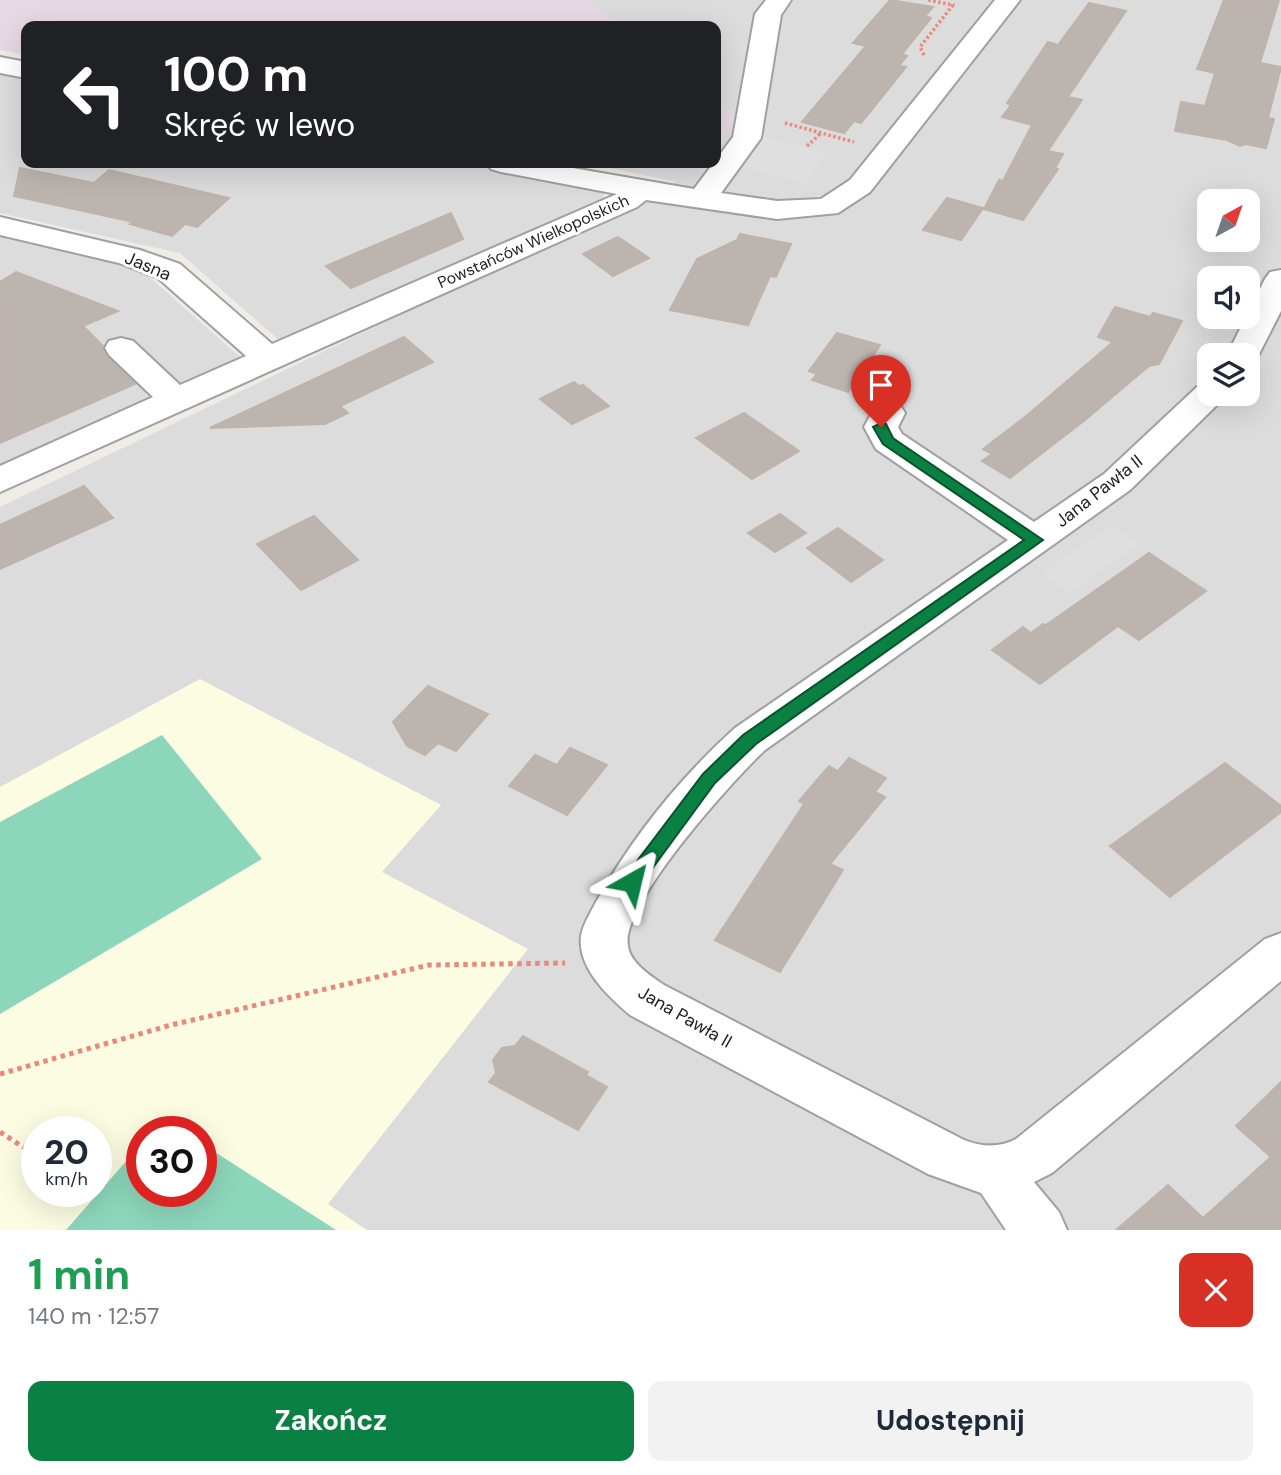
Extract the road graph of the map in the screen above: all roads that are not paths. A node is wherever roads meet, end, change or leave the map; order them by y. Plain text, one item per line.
1 (779, 0) edge
2 (1007, 0) edge
3 (0, 65) edge
4 (21, 69) edge
5 (527, 168) edge
6 (640, 190) junction
7 (702, 199) junction
8 (0, 226) edge
9 (1281, 279) edge
10 (1249, 343) edge
11 (121, 348) dead end
12 (268, 358) junction
13 (176, 400) junction
14 (1197, 406) edge
15 (888, 413) dead end
16 (0, 481) edge
17 (1035, 540) junction
18 (1277, 964) edge
19 (996, 1172) junction
20 (1041, 1230) edge

1 - 7 street
2 - 7 street, Powstańców Wielkopolskich
3 - 4 street
5 - 6 street
6 - 7 street, Powstańców Wielkopolskich
6 - 12 street, Powstańców Wielkopolskich
8 - 12 street, Jasna
9 - 10 street
11 - 13 street
12 - 13 street, Powstańców Wielkopolskich
13 - 16 street, Powstańców Wielkopolskich
14 - 17 street, Jana Pawła II
15 - 17 street
17 - 19 street, Jana Pawła II
18 - 19 street
19 - 20 street

